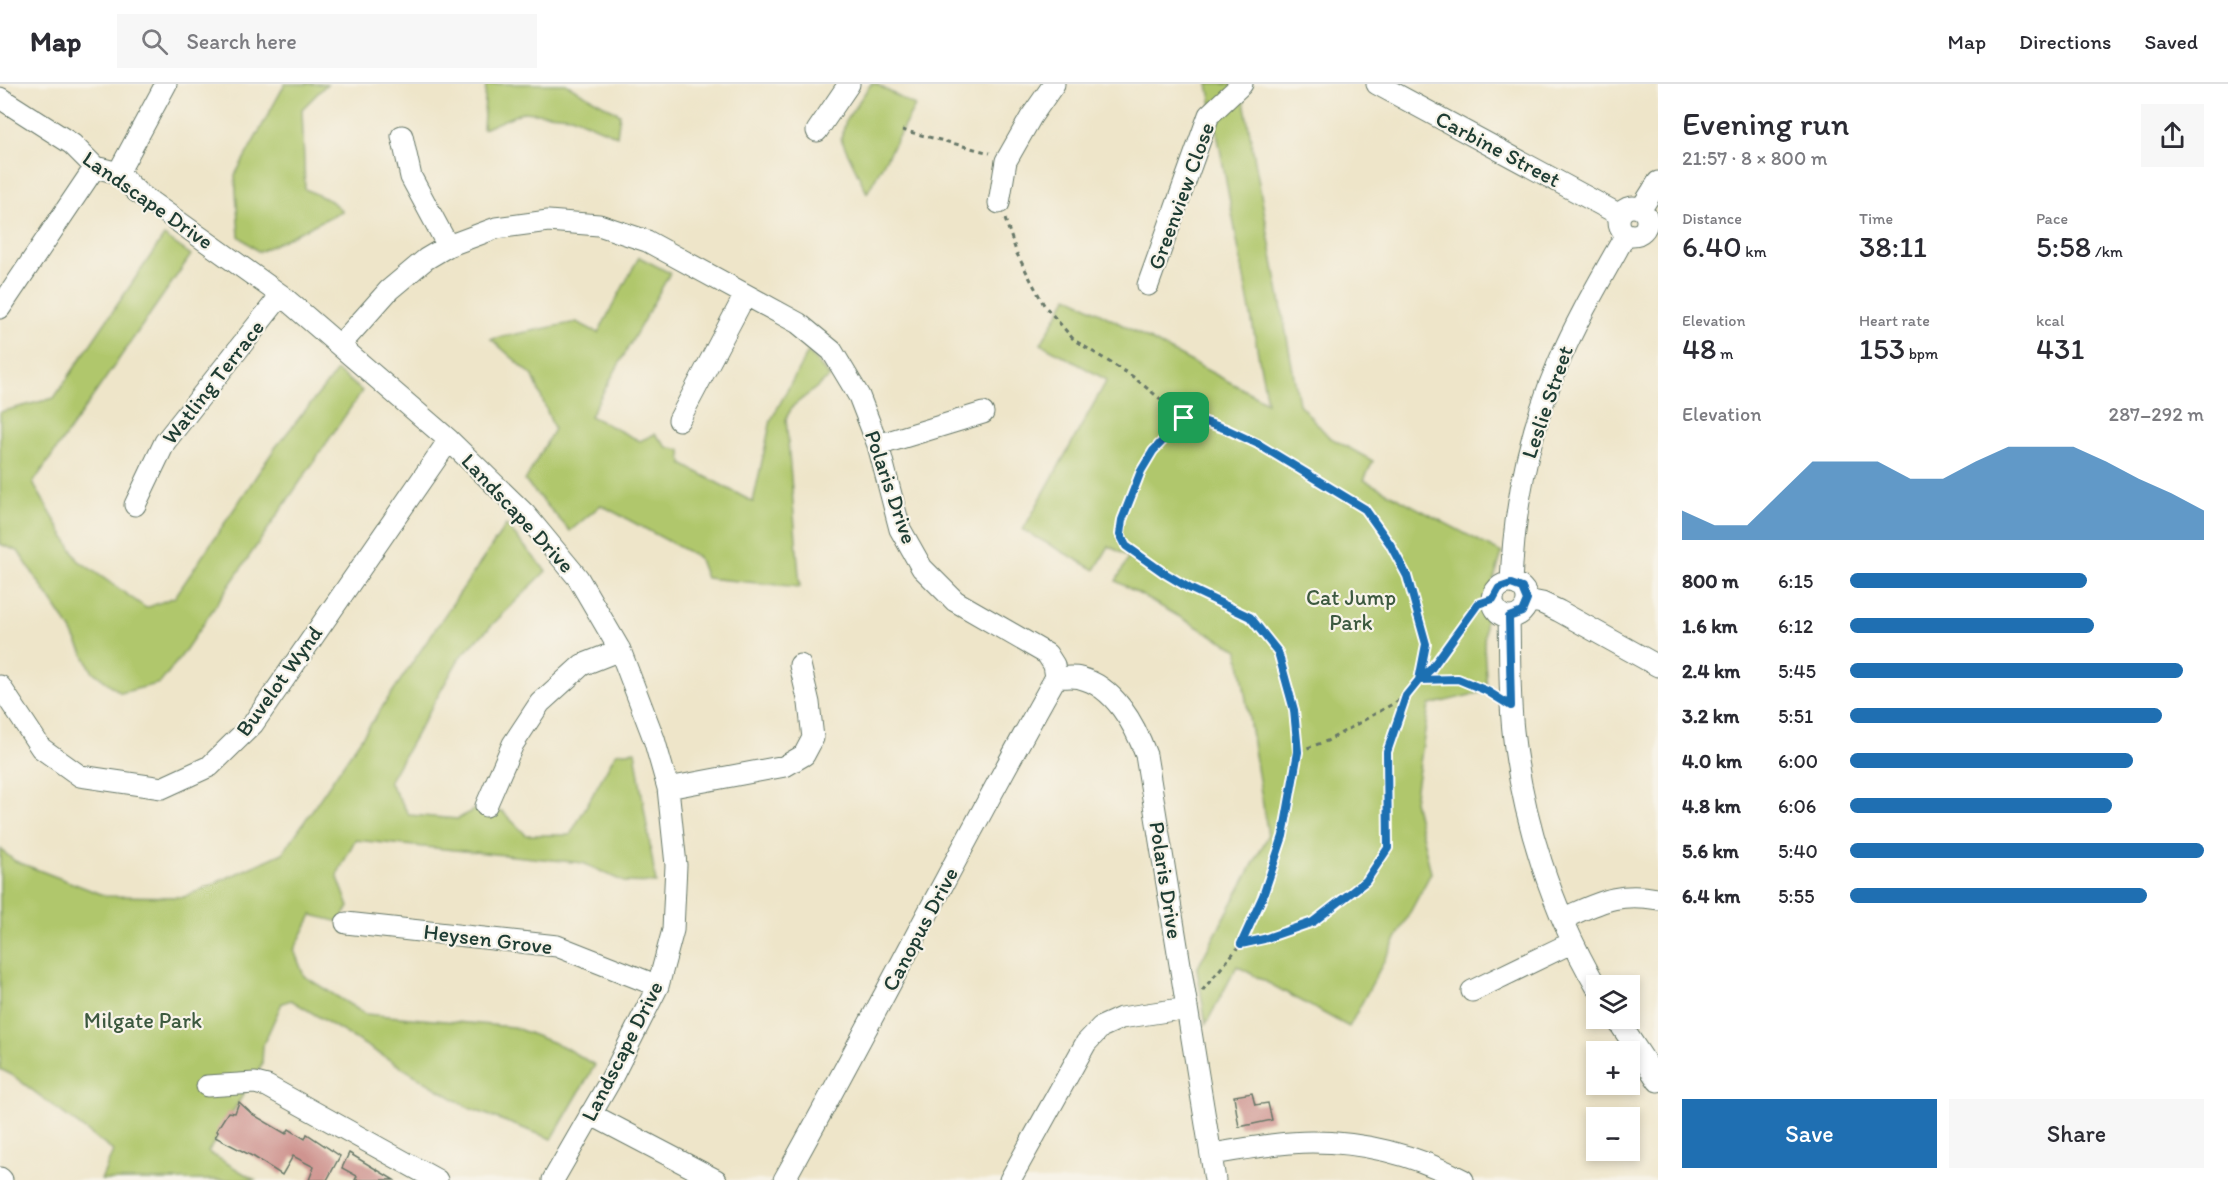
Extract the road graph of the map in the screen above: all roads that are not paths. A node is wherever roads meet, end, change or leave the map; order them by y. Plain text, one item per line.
1 (166, 84) edge
2 (849, 84) edge
3 (1054, 84) edge
4 (1242, 84) edge
5 (1377, 84) edge
6 (0, 98) edge
7 (817, 131) dead end
8 (402, 136) dead end
9 (94, 167) junction
10 (118, 173) junction
11 (1658, 182) edge
12 (999, 203) road end
13 (1623, 225) junction
14 (448, 246) junction
15 (1148, 285) dead end
16 (745, 295) junction
17 (281, 296) junction
18 (0, 308) edge
19 (340, 345) junction
20 (983, 413) dead end
21 (679, 420) dead end
22 (449, 440) junction
23 (878, 445) junction
24 (135, 505) dead end
25 (1511, 584) junction
26 (1527, 600) junction
27 (1509, 617) junction
28 (620, 650) junction
29 (800, 665) dead end
30 (1658, 666) edge
31 (1056, 677) junction
32 (0, 686) edge
33 (668, 788) junction
34 (486, 806) dead end
35 (1658, 899) edge
36 (1563, 918) junction
37 (346, 923) dead end
38 (1574, 942) junction
39 (1590, 975) edge
40 (658, 986) junction
41 (1472, 991) dead end
42 (1187, 1008) junction
43 (1623, 1029) edge
44 (1658, 1081) edge
45 (207, 1086) dead end
46 (591, 1114) junction
47 (1211, 1154) junction
48 (437, 1180) edge
49 (553, 1180) edge
50 (716, 1180) edge
51 (784, 1180) edge
52 (1010, 1180) edge
53 (1215, 1180) edge
54 (1463, 1180) edge

1 - 10 street
2 - 7 street
3 - 12 street
4 - 15 street, Greenview Close
5 - 13 street, Carbine Street
6 - 9 street, Landscape Drive
8 - 14 street
9 - 10 street, Landscape Drive
9 - 18 street
10 - 17 street, Landscape Drive
11 - 13 street
13 - 25 street, Leslie Street
14 - 16 street, Polaris Drive
14 - 19 street, Polaris Drive
16 - 21 street
16 - 23 street, Polaris Drive
17 - 19 street, Landscape Drive
17 - 24 street, Watling Terrace
19 - 22 street, Landscape Drive
20 - 23 street
22 - 28 street, Landscape Drive
22 - 32 street, Buvelot Wynd
23 - 31 street, Polaris Drive
25 - 26 street
25 - 27 street
26 - 27 street
26 - 30 street
27 - 36 street
28 - 33 street, Landscape Drive
28 - 34 street
29 - 33 street
31 - 42 street, Polaris Drive
31 - 51 street, Canopus Drive
33 - 40 street, Landscape Drive
35 - 36 street
36 - 38 street
37 - 40 street, Heysen Grove
38 - 39 street
38 - 41 street
40 - 46 street, Landscape Drive
42 - 47 street, Polaris Drive
42 - 52 street
43 - 44 street
45 - 48 street
46 - 49 street, Landscape Drive
46 - 50 street
47 - 53 street, Polaris Drive
47 - 54 street

